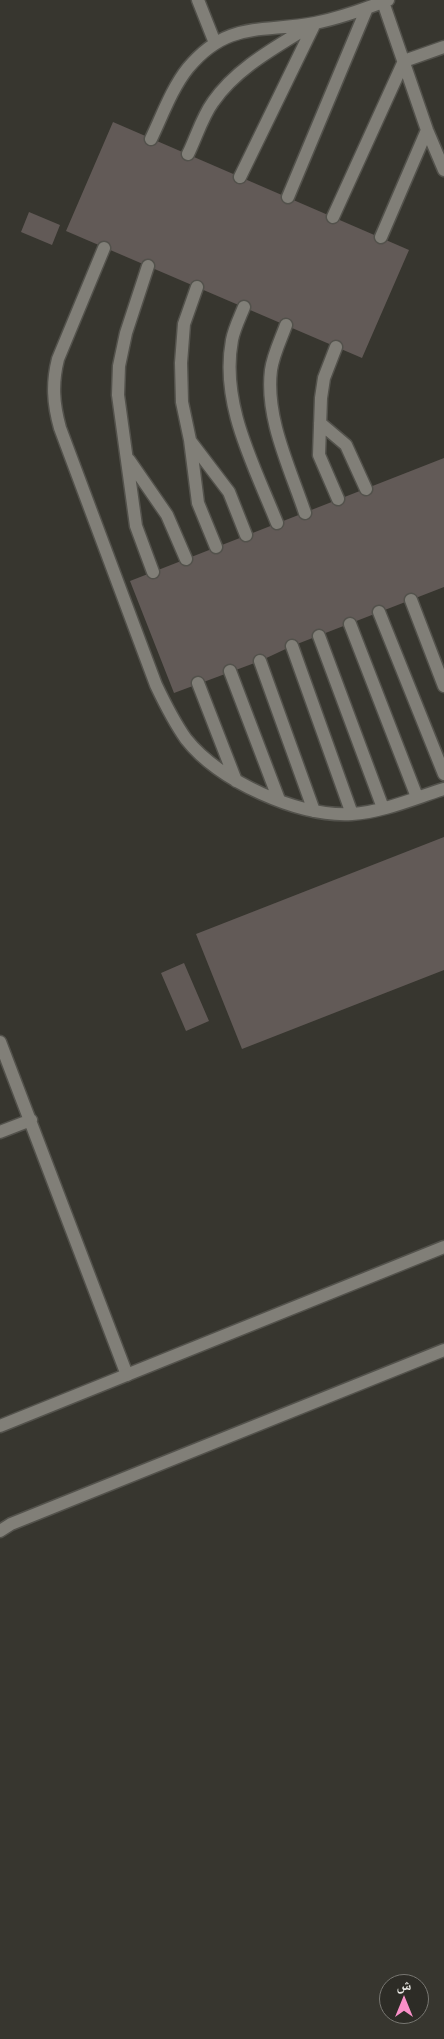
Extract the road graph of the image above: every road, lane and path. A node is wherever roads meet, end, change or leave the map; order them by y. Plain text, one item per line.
1 (198, 0) edge
2 (386, 1) edge
3 (367, 8) junction
4 (315, 23) junction
5 (215, 42) junction
6 (444, 47) edge
7 (404, 61) junction
8 (427, 130) junction
9 (151, 139) dead end
10 (188, 154) dead end
11 (444, 170) edge
12 (240, 177) dead end
13 (288, 197) dead end
14 (333, 217) dead end
15 (381, 237) dead end
16 (104, 248) dead end
17 (148, 266) dead end
18 (197, 287) dead end
19 (244, 307) dead end
20 (286, 325) dead end
21 (336, 347) dead end
22 (320, 423) junction
23 (190, 440) junction
24 (128, 458) junction
25 (366, 489) dead end
26 (338, 499) dead end
27 (305, 512) dead end
28 (277, 523) dead end
29 (246, 535) dead end
30 (216, 547) dead end
31 (186, 559) dead end
32 (153, 572) dead end
33 (410, 600) dead end
34 (379, 612) dead end
35 (350, 624) dead end
36 (319, 636) dead end
37 (292, 646) dead end
38 (260, 660) dead end
39 (230, 671) dead end
40 (198, 683) dead end
41 (444, 686) edge
42 (444, 774) edge
43 (236, 781) junction
44 (444, 789) edge
45 (418, 797) junction
46 (279, 800) junction
47 (383, 808) junction
48 (314, 811) junction
49 (352, 814) junction
50 (0, 1042) edge
51 (31, 1120) junction
52 (0, 1132) edge
53 (444, 1247) edge
54 (444, 1350) edge
55 (127, 1375) junction
56 (0, 1426) edge
57 (0, 1531) edge

1 - 5 street
2 - 3 street
2 - 7 street
3 - 4 street
3 - 13 street
4 - 5 street
4 - 10 street
4 - 12 street
5 - 9 street
6 - 7 street
7 - 8 street
7 - 14 street
8 - 11 street
8 - 15 street
16 - 43 street
17 - 24 street
18 - 23 street
19 - 28 street
20 - 27 street
21 - 22 street
22 - 25 street
22 - 26 street
23 - 29 street
23 - 30 street
24 - 31 street
24 - 32 street
33 - 41 street
34 - 42 street
35 - 45 street
36 - 47 street
37 - 49 street
38 - 48 street
39 - 46 street
40 - 43 street
43 - 46 street
44 - 45 street
45 - 47 street
46 - 48 street
47 - 49 street
48 - 49 street
50 - 51 street
51 - 52 street
51 - 55 street
53 - 55 street
54 - 57 street
55 - 56 street

